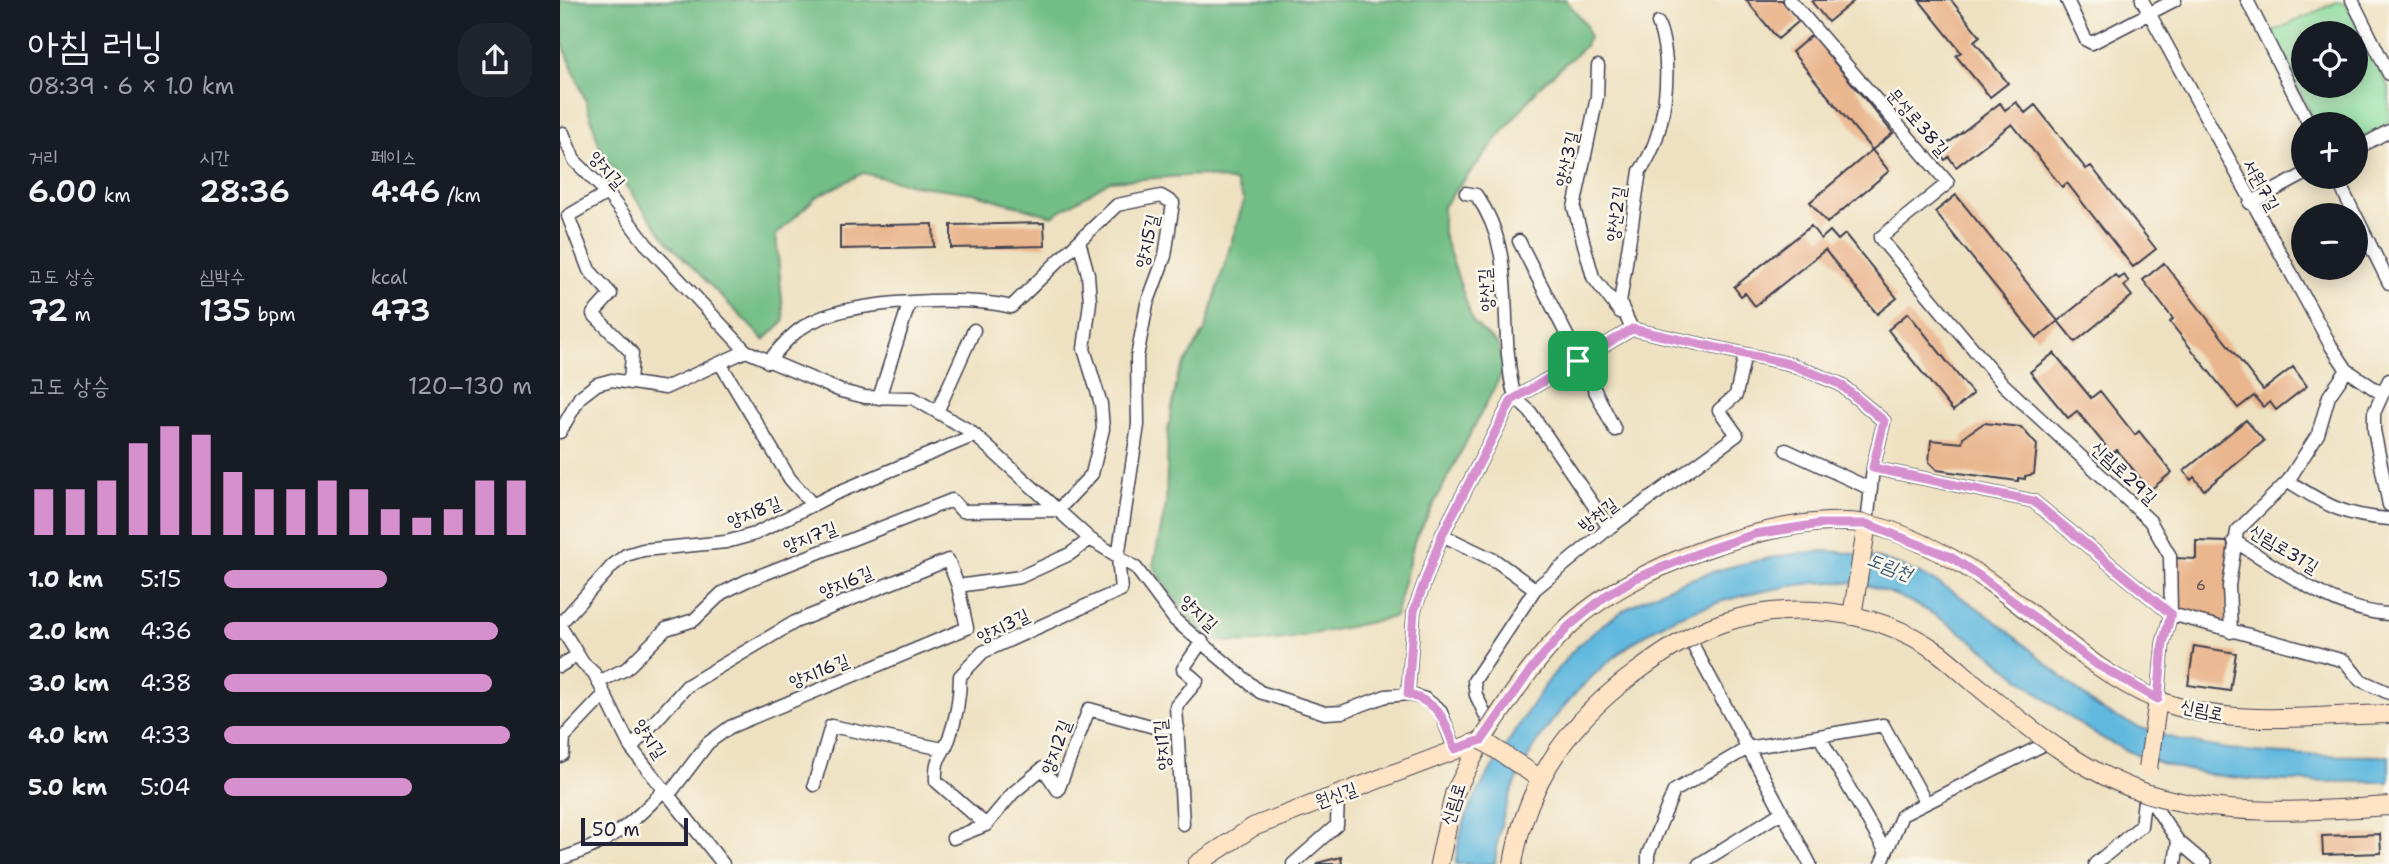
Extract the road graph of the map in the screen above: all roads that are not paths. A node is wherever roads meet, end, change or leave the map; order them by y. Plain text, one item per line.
1 (1790, 0) edge
2 (2067, 0) edge
3 (2142, 0) edge
4 (2175, 0) edge
5 (2246, 0) edge
6 (2352, 0) edge
7 (2148, 14) junction
8 (1658, 23) dead end
9 (1598, 65) dead end
10 (2389, 74) edge
11 (2303, 112) edge
12 (2389, 131) edge
13 (563, 133) dead end
14 (2368, 142) edge
15 (2291, 181) edge
16 (607, 193) junction
17 (1466, 193) dead end
18 (2250, 203) junction
19 (1079, 241) junction
20 (1519, 241) dead end
21 (2368, 242) edge
22 (2389, 283) edge
23 (909, 304) junction
24 (1632, 329) junction
25 (974, 330) dead end
26 (746, 351) junction
27 (1745, 354) junction
28 (1578, 361) junction
29 (768, 362) junction
30 (720, 363) junction
31 (2347, 370) junction
32 (2389, 380) edge
33 (630, 383) junction
34 (2003, 384) joint
35 (2382, 394) junction
36 (879, 398) junction
37 (1516, 398) junction
38 (937, 412) junction
39 (1615, 430) dead end
40 (560, 432) edge
41 (975, 435) junction
42 (1786, 450) dead end
43 (1873, 468) junction
44 (2288, 481) junction
45 (1871, 489) junction
46 (813, 505) junction
47 (2389, 505) edge
48 (1058, 510) junction
49 (2389, 519) edge
50 (1867, 524) junction
51 (1608, 528) junction
52 (1442, 535) junction
53 (1090, 539) junction
54 (2234, 541) junction
55 (1118, 557) junction
56 (958, 586) junction
57 (1535, 589) junction
58 (2171, 614) junction
59 (2389, 614) edge
60 (1852, 616) junction
61 (560, 625) edge
62 (2231, 632) junction
63 (1689, 638) junction
64 (1202, 641) junction
65 (578, 655) junction
66 (560, 666) edge
67 (598, 682) junction
68 (2389, 693) edge
69 (1408, 694) junction
70 (604, 695) junction
71 (2158, 699) junction
72 (2389, 714) edge
73 (1178, 727) junction
74 (1487, 734) junction
75 (1819, 736) junction
76 (2049, 741) junction
77 (631, 748) junction
78 (1748, 748) junction
79 (943, 749) junction
80 (1455, 749) junction
81 (560, 756) edge
82 (1539, 778) junction
83 (814, 785) dead end
84 (666, 793) junction
85 (2144, 793) junction
86 (1338, 794) junction
87 (1926, 803) junction
88 (2389, 806) edge
89 (1782, 812) junction
90 (1184, 824) dead end
91 (986, 825) junction
92 (953, 838) dead end
93 (2178, 841) junction
94 (1884, 858) edge
95 (560, 859) edge
96 (723, 864) edge
97 (1196, 864) edge
98 (1293, 864) edge
99 (1439, 864) edge
100 (1513, 864) edge
101 (1648, 864) edge
102 (1699, 864) edge
103 (1810, 864) edge
104 (2095, 864) edge
105 (2175, 864) edge
106 (2204, 864) edge

1 - 34 street, 문성로38길
2 - 7 street
3 - 7 street, 서원7길
4 - 7 street
5 - 11 street
6 - 10 street
7 - 18 street, 서원7길
8 - 24 street, 양산2길
9 - 24 street, 양산3길
12 - 14 street
13 - 16 street, 양지길
15 - 18 street
16 - 26 street, 양지길
16 - 33 street
17 - 37 street, 양산길
18 - 31 street, 서원7길
19 - 23 street
19 - 48 street
19 - 55 street, 양지5길
20 - 28 street
21 - 22 street
23 - 29 street
23 - 36 street
24 - 27 street
24 - 28 street
25 - 38 street
26 - 29 street, 양지길
26 - 30 street
27 - 43 street
27 - 51 street, 방천길
28 - 37 street
28 - 39 street
29 - 36 street, 양지길
30 - 33 street
30 - 46 street
31 - 35 street, 서원7길
31 - 44 street, 신림로31길
32 - 35 street
33 - 40 street
34 - 58 street, 신림로29길
35 - 47 street
36 - 38 street, 양지길
37 - 51 street, 양산길
37 - 52 street
38 - 41 street, 양지길
41 - 46 street, 양지8길
41 - 48 street, 양지길
42 - 45 street
43 - 45 street
43 - 58 street
44 - 49 street
44 - 54 street, 신림로31길
45 - 50 street
46 - 61 street, 양지8길
48 - 53 street, 양지길
48 - 67 street, 양지7길
50 - 60 main road, bridge
50 - 71 main road, 신림로, bridge
50 - 74 main road, 신림로, bridge
51 - 57 street, 방천길
52 - 57 street
52 - 69 street
53 - 55 street, 양지길
53 - 56 street
54 - 59 street, 신림로31길
54 - 62 street
55 - 64 street, 양지길
55 - 79 street, 양지3길
56 - 77 street, 양지6길
56 - 84 street, 양지16길
57 - 74 street, 방천길
58 - 62 street
58 - 71 street, 신림로29길
60 - 63 main road, bridge
60 - 76 main road, bridge
61 - 65 street, 양지길
62 - 68 street
63 - 78 street
63 - 82 main road, bridge
64 - 69 street, 양지길
64 - 73 street, 양지1길
65 - 66 street
65 - 67 street, 양지길
67 - 70 street, 양지길
69 - 80 street
70 - 77 street, 양지길
70 - 81 street
71 - 72 main road, 신림로, bridge
71 - 85 main road, bridge
73 - 90 street, 양지1길
73 - 91 street, 양지2길
74 - 80 main road, 원신길
74 - 82 main road, bridge
74 - 99 main road, 신림로
75 - 78 street
75 - 87 street
75 - 94 street
76 - 85 main road, bridge
76 - 87 street
77 - 84 street, 양지길
78 - 89 street
78 - 101 street
79 - 83 street
79 - 91 street, 양지3길
80 - 86 main road, 원신길
82 - 100 main road, bridge
84 - 95 street
84 - 96 street, 양지길
85 - 88 main road, bridge
85 - 93 street
85 - 104 street
86 - 97 main road, 원신길
86 - 98 street
87 - 94 street
89 - 102 street
89 - 103 street
91 - 92 street, 양지2길
93 - 105 street
93 - 106 street

